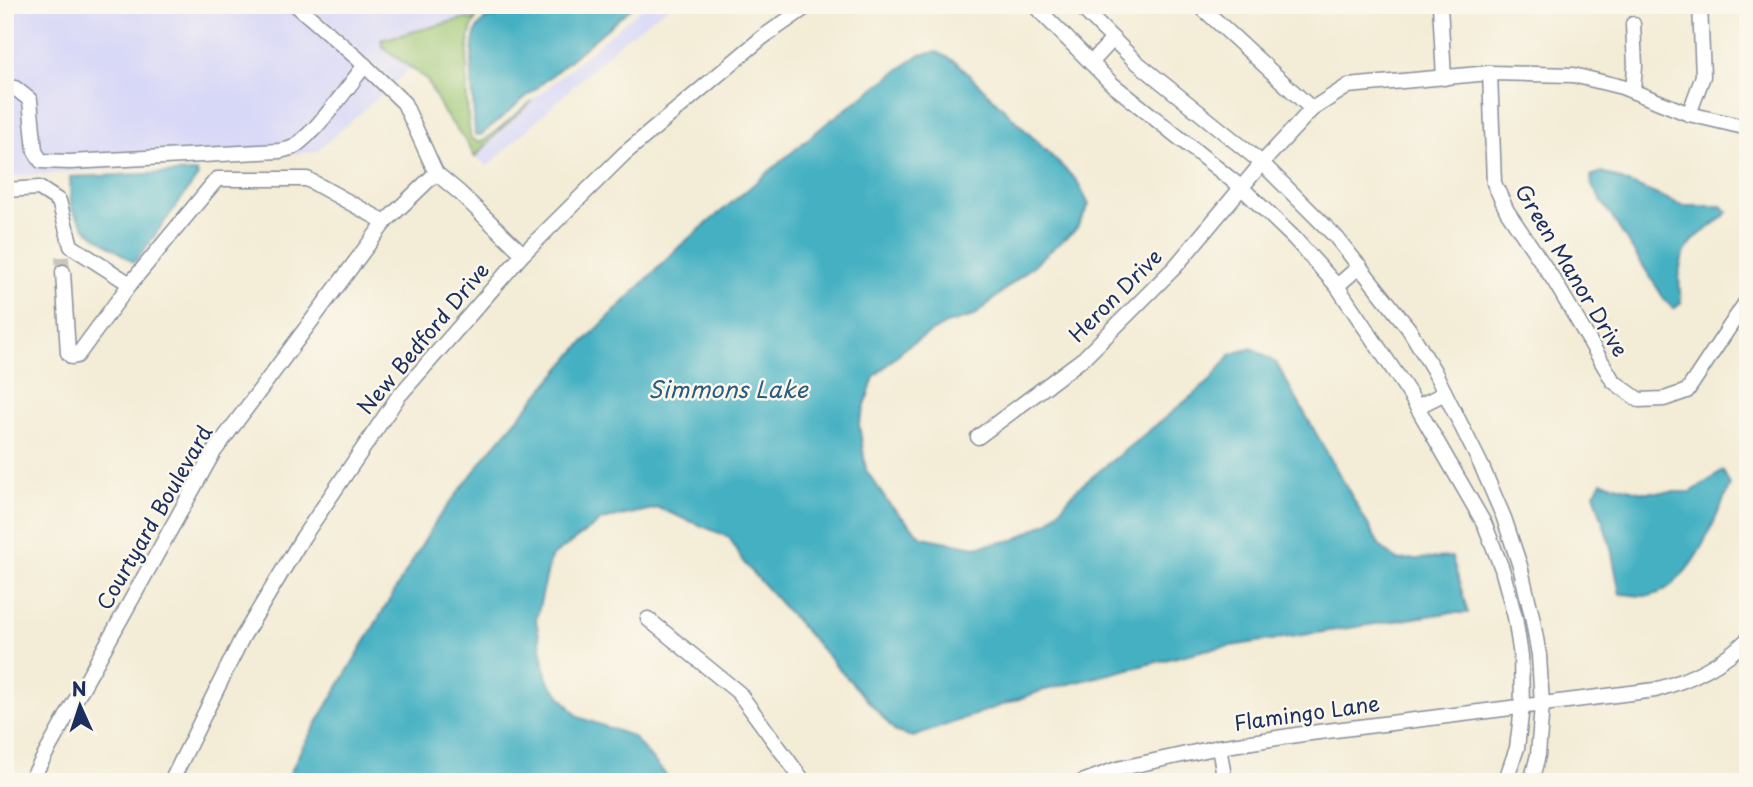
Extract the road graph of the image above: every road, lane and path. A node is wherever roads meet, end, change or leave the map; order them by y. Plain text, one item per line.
1 (296, 5) edge
2 (809, 5) edge
3 (1034, 5) edge
4 (1079, 5) edge
5 (1199, 5) edge
6 (1440, 5) edge
7 (1700, 5) edge
8 (1633, 24) dead end
9 (1113, 39) junction
10 (1091, 63) junction
11 (365, 65) junction
12 (1490, 73) junction
13 (1444, 78) junction
14 (15, 88) dead end
15 (1633, 91) junction
16 (1312, 109) junction
17 (1689, 114) junction
18 (1748, 128) edge
19 (1262, 163) junction
20 (436, 173) junction
21 (1243, 188) junction
22 (5, 190) edge
23 (386, 222) junction
24 (67, 231) junction
25 (523, 254) junction
26 (1360, 266) junction
27 (130, 284) junction
28 (1337, 286) junction
29 (1748, 299) edge
30 (1446, 393) junction
31 (1417, 407) junction
32 (978, 437) dead end
33 (1504, 517) junction
34 (1485, 524) junction
35 (648, 619) dead end
36 (1748, 639) edge
37 (1542, 705) junction
38 (1522, 707) junction
39 (1219, 747) junction
40 (30, 782) edge
41 (171, 782) edge
42 (804, 782) edge
43 (1082, 782) edge
44 (1225, 782) edge
45 (1505, 782) edge
46 (1531, 782) edge

1 - 11 street
2 - 25 street, New Bedford Drive
3 - 10 street
4 - 9 street
5 - 16 street
6 - 13 street
7 - 17 street
8 - 15 street
9 - 10 street
9 - 19 street
10 - 21 street
11 - 14 street
11 - 20 street
12 - 13 street, Heron Drive
12 - 15 street, Heron Drive
12 - 29 street, Green Manor Drive
13 - 16 street, Heron Drive
15 - 17 street, Heron Drive
16 - 19 street, Heron Drive
17 - 18 street, Heron Drive
19 - 21 street, Heron Drive
19 - 26 street
20 - 23 street, Courtyard Boulevard
20 - 25 street
21 - 28 street
21 - 32 street, Heron Drive
22 - 24 street
23 - 27 street
23 - 40 street, Courtyard Boulevard
24 - 27 street
24 - 27 street
25 - 41 street, New Bedford Drive
26 - 28 street
26 - 30 street
28 - 31 street
30 - 31 street
30 - 33 street
31 - 34 street
33 - 34 street
33 - 37 street
34 - 38 street
35 - 42 street
36 - 37 street, Flamingo Lane
37 - 38 street, Flamingo Lane
37 - 46 street
38 - 39 street, Flamingo Lane
38 - 45 street
39 - 43 street, Flamingo Lane
39 - 44 street

